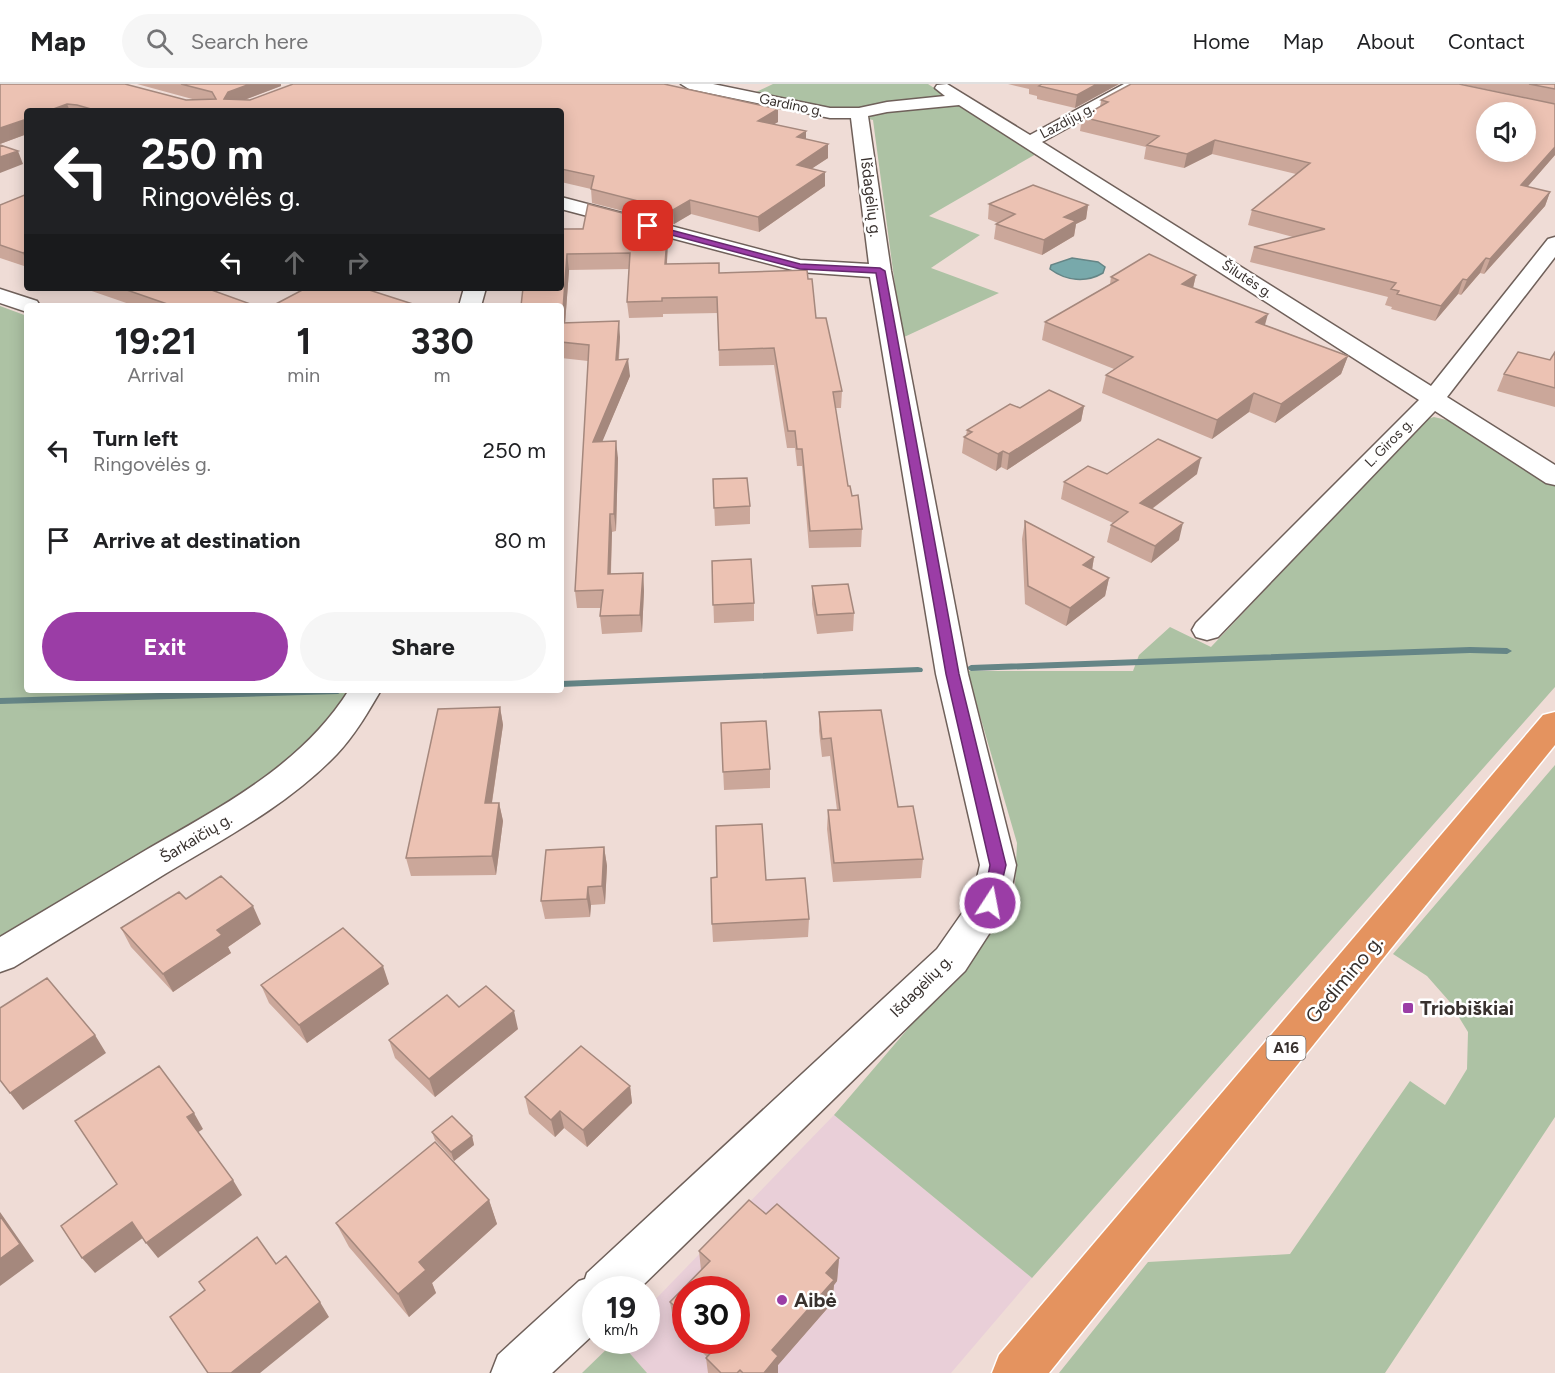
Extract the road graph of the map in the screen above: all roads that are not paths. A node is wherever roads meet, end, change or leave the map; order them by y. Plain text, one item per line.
1 (688, 84) edge
2 (1136, 84) edge
3 (948, 92) edge
4 (859, 113) junction
5 (1029, 142) junction
6 (564, 204) edge
7 (1555, 243) edge
8 (880, 271) junction
9 (0, 296) edge
10 (24, 304) edge
11 (1433, 399) junction
12 (1555, 477) edge
13 (1207, 630) dead end
14 (363, 693) edge
15 (1555, 723) edge
16 (0, 956) edge
17 (619, 1276) edge
18 (582, 1311) edge
19 (516, 1373) edge
20 (1017, 1373) edge

1 - 4 street, Gardino g.
2 - 5 street, Lazdijų g.
3 - 4 street
3 - 5 street, Šilutės g.
4 - 8 street, Išdagėlių g.
5 - 11 street, Šilutės g.
6 - 8 street
7 - 11 street, L. Giros g.
8 - 17 street, Išdagėlių g.
9 - 10 street
11 - 12 street, Šilutės g.
11 - 13 street, L. Giros g.
14 - 16 street, Šarkaičių g.
15 - 20 highway, Gedimino g. / A16
18 - 19 street

